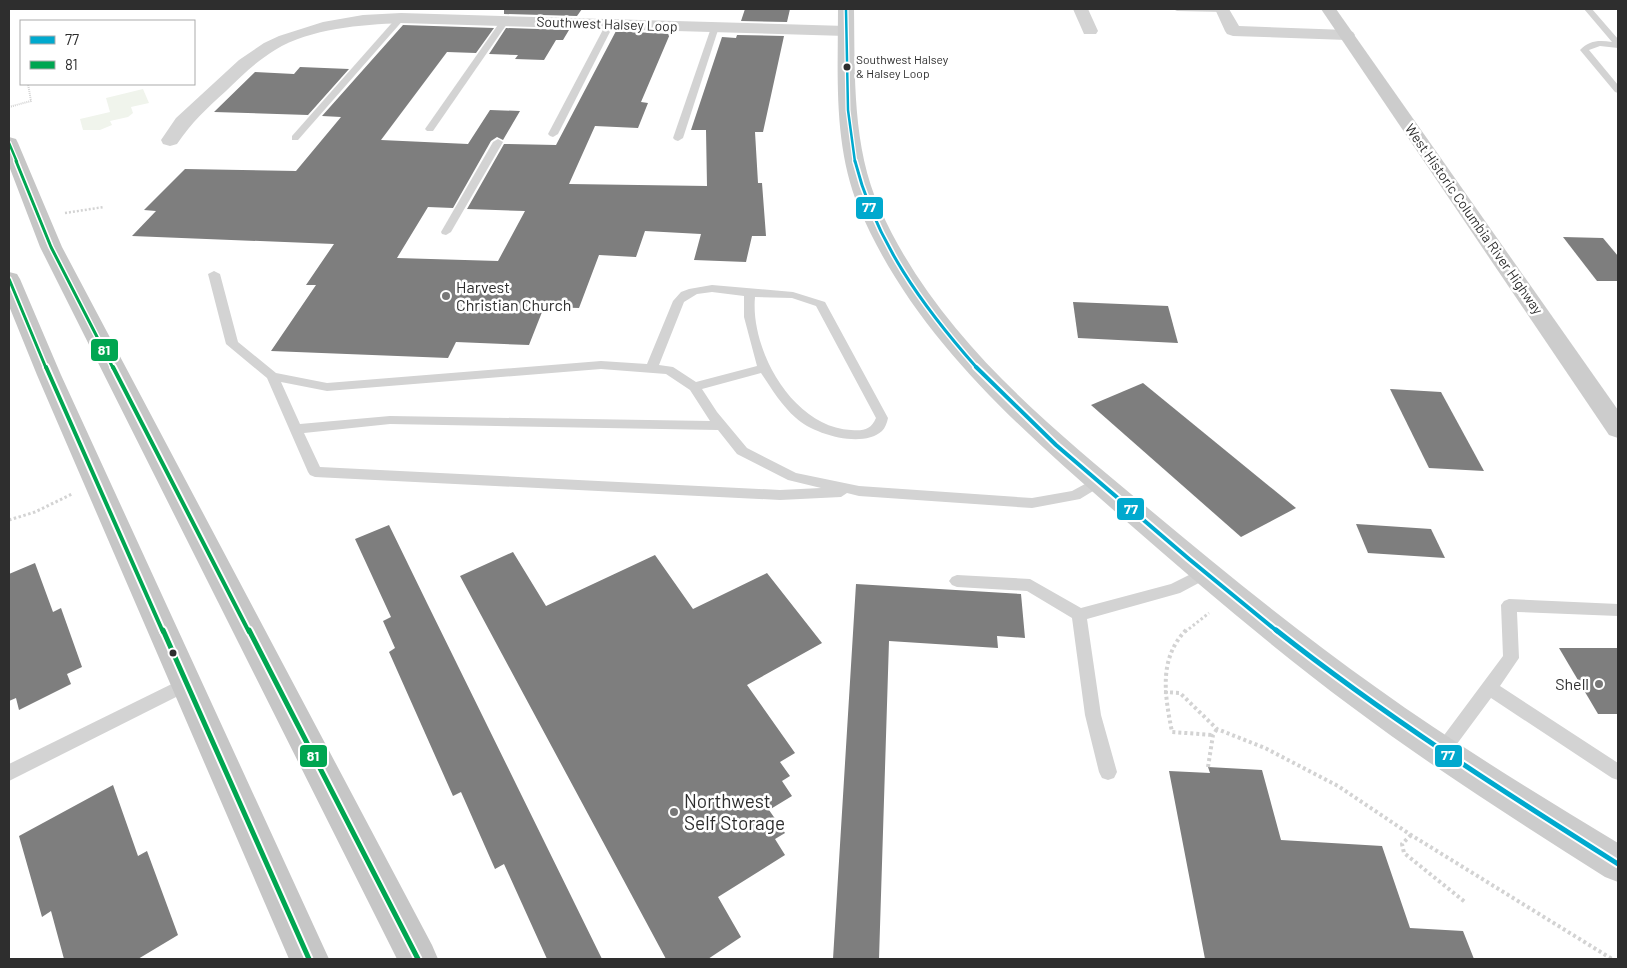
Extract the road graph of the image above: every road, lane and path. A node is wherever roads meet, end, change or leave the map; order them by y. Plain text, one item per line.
1 (846, 9) edge
2 (1081, 9) edge
3 (1177, 9) edge
4 (1222, 9) edge
5 (1329, 9) edge
6 (1588, 9) edge
7 (401, 18) junction
8 (505, 21) junction
9 (610, 24) junction
10 (716, 27) junction
11 (846, 31) junction
12 (1090, 31) dead end
13 (1348, 35) junction
14 (1618, 45) edge
15 (28, 85) edge
16 (1618, 90) edge
17 (9, 108) edge
18 (430, 129) dead end
19 (552, 134) dead end
20 (295, 138) dead end
21 (678, 138) dead end
22 (170, 140) dead end
23 (498, 142) dead end
24 (9, 143) edge
25 (104, 206) dead end
26 (39, 218) junction
27 (446, 232) dead end
28 (214, 274) dead end
29 (9, 278) edge
30 (750, 293) junction
31 (764, 368) junction
32 (651, 369) junction
33 (272, 376) junction
34 (694, 386) junction
35 (721, 426) junction
36 (296, 429) junction
37 (1618, 429) edge
38 (97, 481) junction
39 (1098, 482) junction
40 (859, 491) junction
41 (9, 520) edge
42 (1205, 573) junction
43 (957, 581) dead end
44 (1235, 597) junction
45 (1618, 610) edge
46 (1079, 615) junction
47 (188, 683) junction
48 (1489, 688) junction
49 (1164, 692) junction
50 (1217, 729) junction
51 (1213, 735) junction
52 (1442, 751) junction
53 (1208, 766) dead end
54 (1108, 772) dead end
55 (1618, 772) edge
56 (9, 773) edge
57 (1411, 834) junction
58 (1618, 864) edge
59 (1465, 902) dead end
60 (309, 959) edge
61 (418, 959) edge
62 (1612, 959) edge

1 - 11 street
2 - 12 street
3 - 4 lane
4 - 13 street
5 - 13 street, West Historic Columbia River Highway
6 - 14 lane
7 - 8 street, Southwest Halsey Loop
7 - 20 lane
7 - 22 street, Southwest Halsey Loop
8 - 9 street, Southwest Halsey Loop
8 - 18 lane
9 - 10 street, Southwest Halsey Loop
9 - 19 lane
10 - 11 street, Southwest Halsey Loop
10 - 21 lane
11 - 39 street
13 - 37 street, West Historic Columbia River Highway
14 - 16 lane
15 - 17 path
23 - 27 lane
24 - 26 main road
25 - 26 path
26 - 61 main road
28 - 33 lane
29 - 38 main road
30 - 31 lane
30 - 31 lane
30 - 32 lane
31 - 34 lane
32 - 33 lane
32 - 34 lane
33 - 36 lane
34 - 35 lane
35 - 36 lane
35 - 40 lane
36 - 40 lane
38 - 41 path
38 - 47 main road
39 - 40 lane
39 - 42 street
42 - 44 street
42 - 46 lane
43 - 46 lane
44 - 49 path
44 - 52 street
45 - 48 lane
46 - 54 lane
47 - 56 lane
47 - 60 main road
48 - 52 lane
48 - 55 lane
49 - 50 path
49 - 51 path
50 - 51 path
50 - 57 path
51 - 53 path
52 - 58 street
57 - 59 path
57 - 62 path

